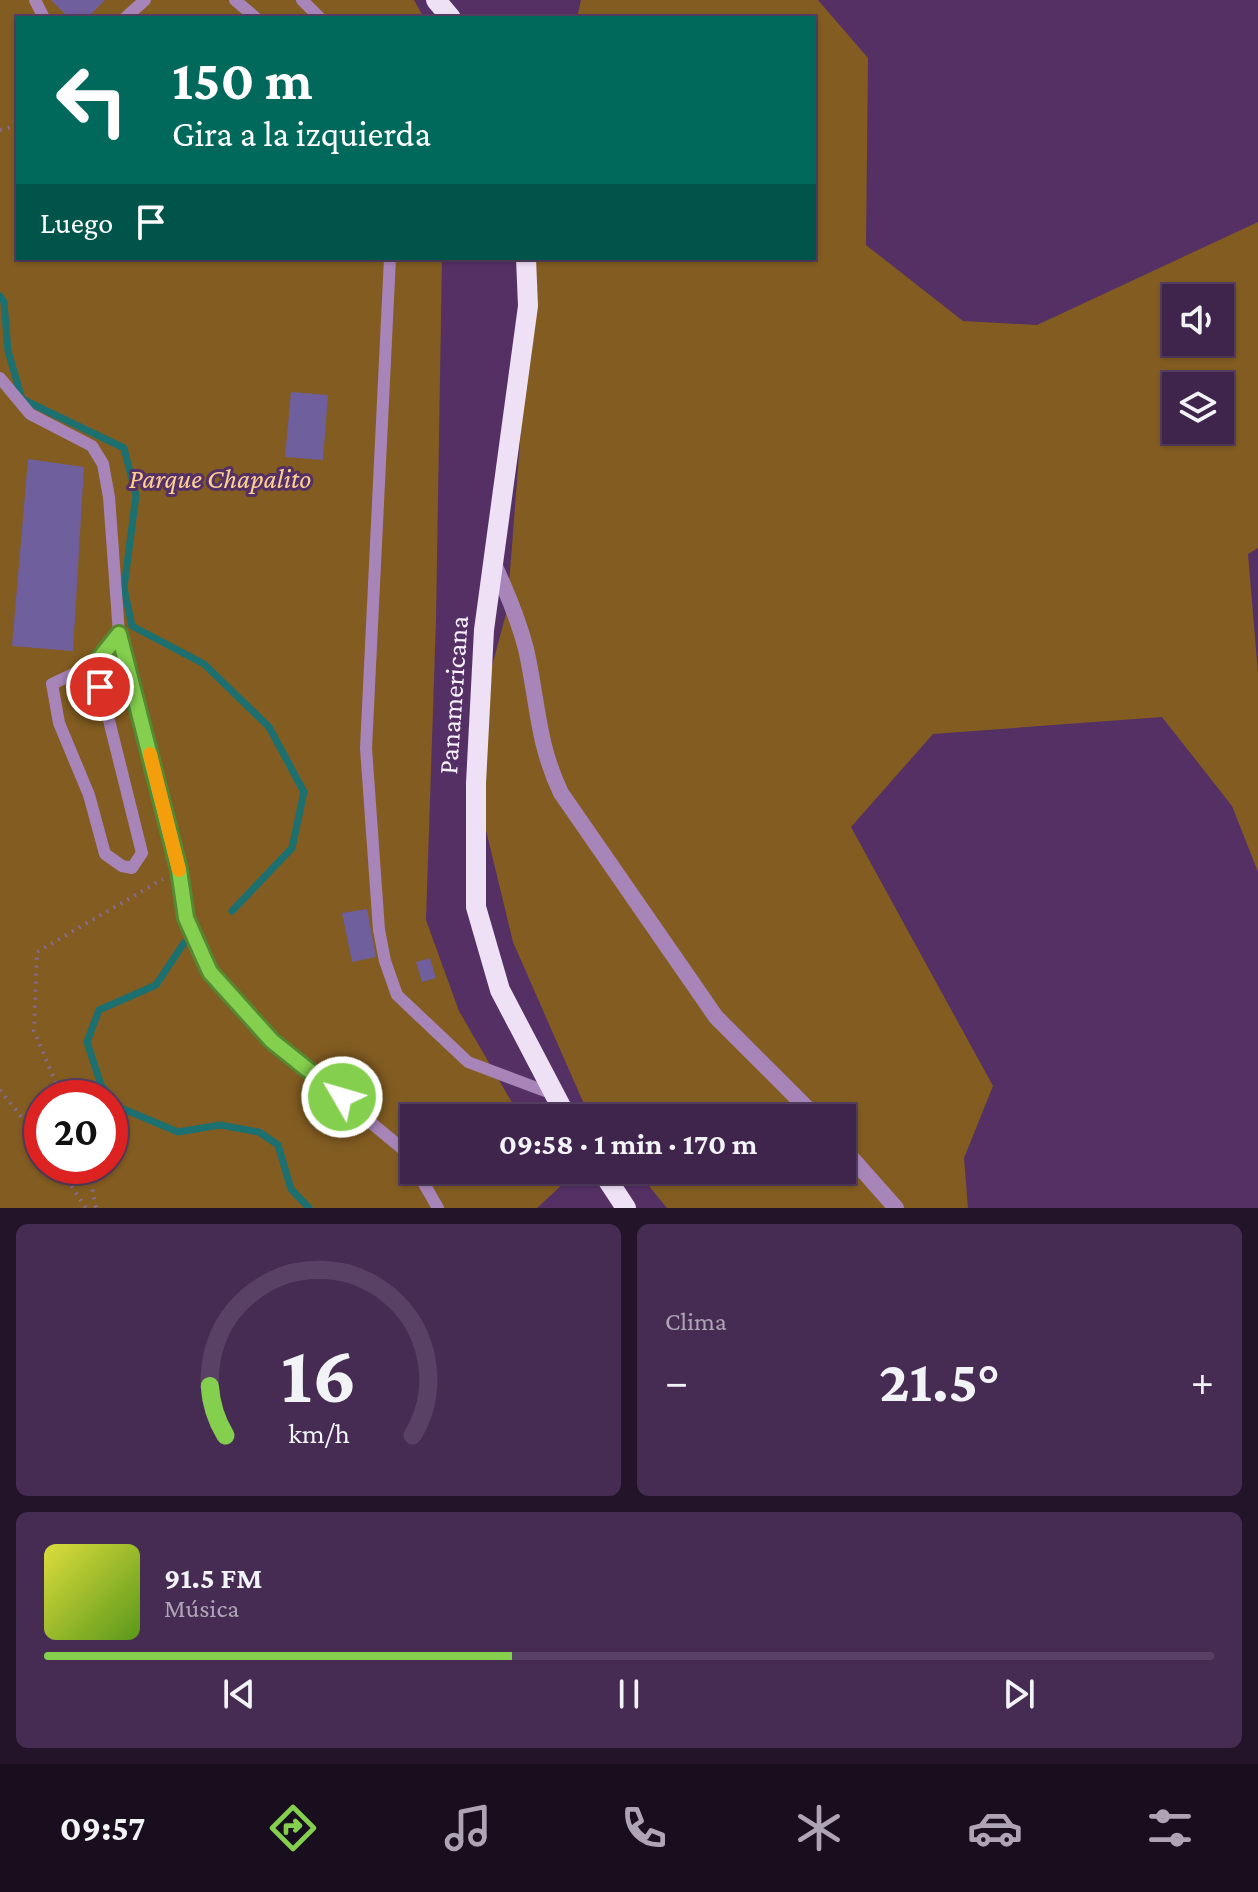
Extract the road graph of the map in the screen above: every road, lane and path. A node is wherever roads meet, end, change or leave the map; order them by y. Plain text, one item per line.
1 (145, 0) edge
2 (235, 0) edge
3 (302, 0) edge
4 (436, 0) edge
5 (127, 16) edge
6 (254, 16) edge
7 (318, 16) edge
8 (449, 16) edge
9 (390, 260) edge
10 (526, 260) edge
11 (0, 378) edge
12 (493, 562) junction
13 (119, 634) junction
14 (95, 664) junction
15 (179, 870) junction
16 (54, 1080) edge
17 (0, 1090) edge
18 (553, 1094) junction
19 (559, 1104) edge
20 (803, 1104) edge
21 (24, 1120) edge
22 (400, 1147) edge
23 (856, 1163) edge
24 (70, 1184) edge
25 (91, 1184) edge
26 (424, 1184) edge
27 (610, 1184) edge
28 (86, 1208) edge
29 (96, 1208) edge
30 (438, 1208) edge
31 (626, 1208) edge
32 (896, 1208) edge

1 - 5 lane
2 - 6 lane
3 - 7 lane
4 - 8 main road
9 - 18 lane
10 - 12 main road, Panamericana
11 - 13 lane
12 - 18 main road, Panamericana
12 - 20 street
13 - 14 lane
13 - 15 lane
14 - 14 lane
15 - 16 path
15 - 22 lane
17 - 21 path
18 - 19 main road, Panamericana
23 - 32 street
24 - 28 path
25 - 29 path
26 - 30 lane
27 - 31 main road

